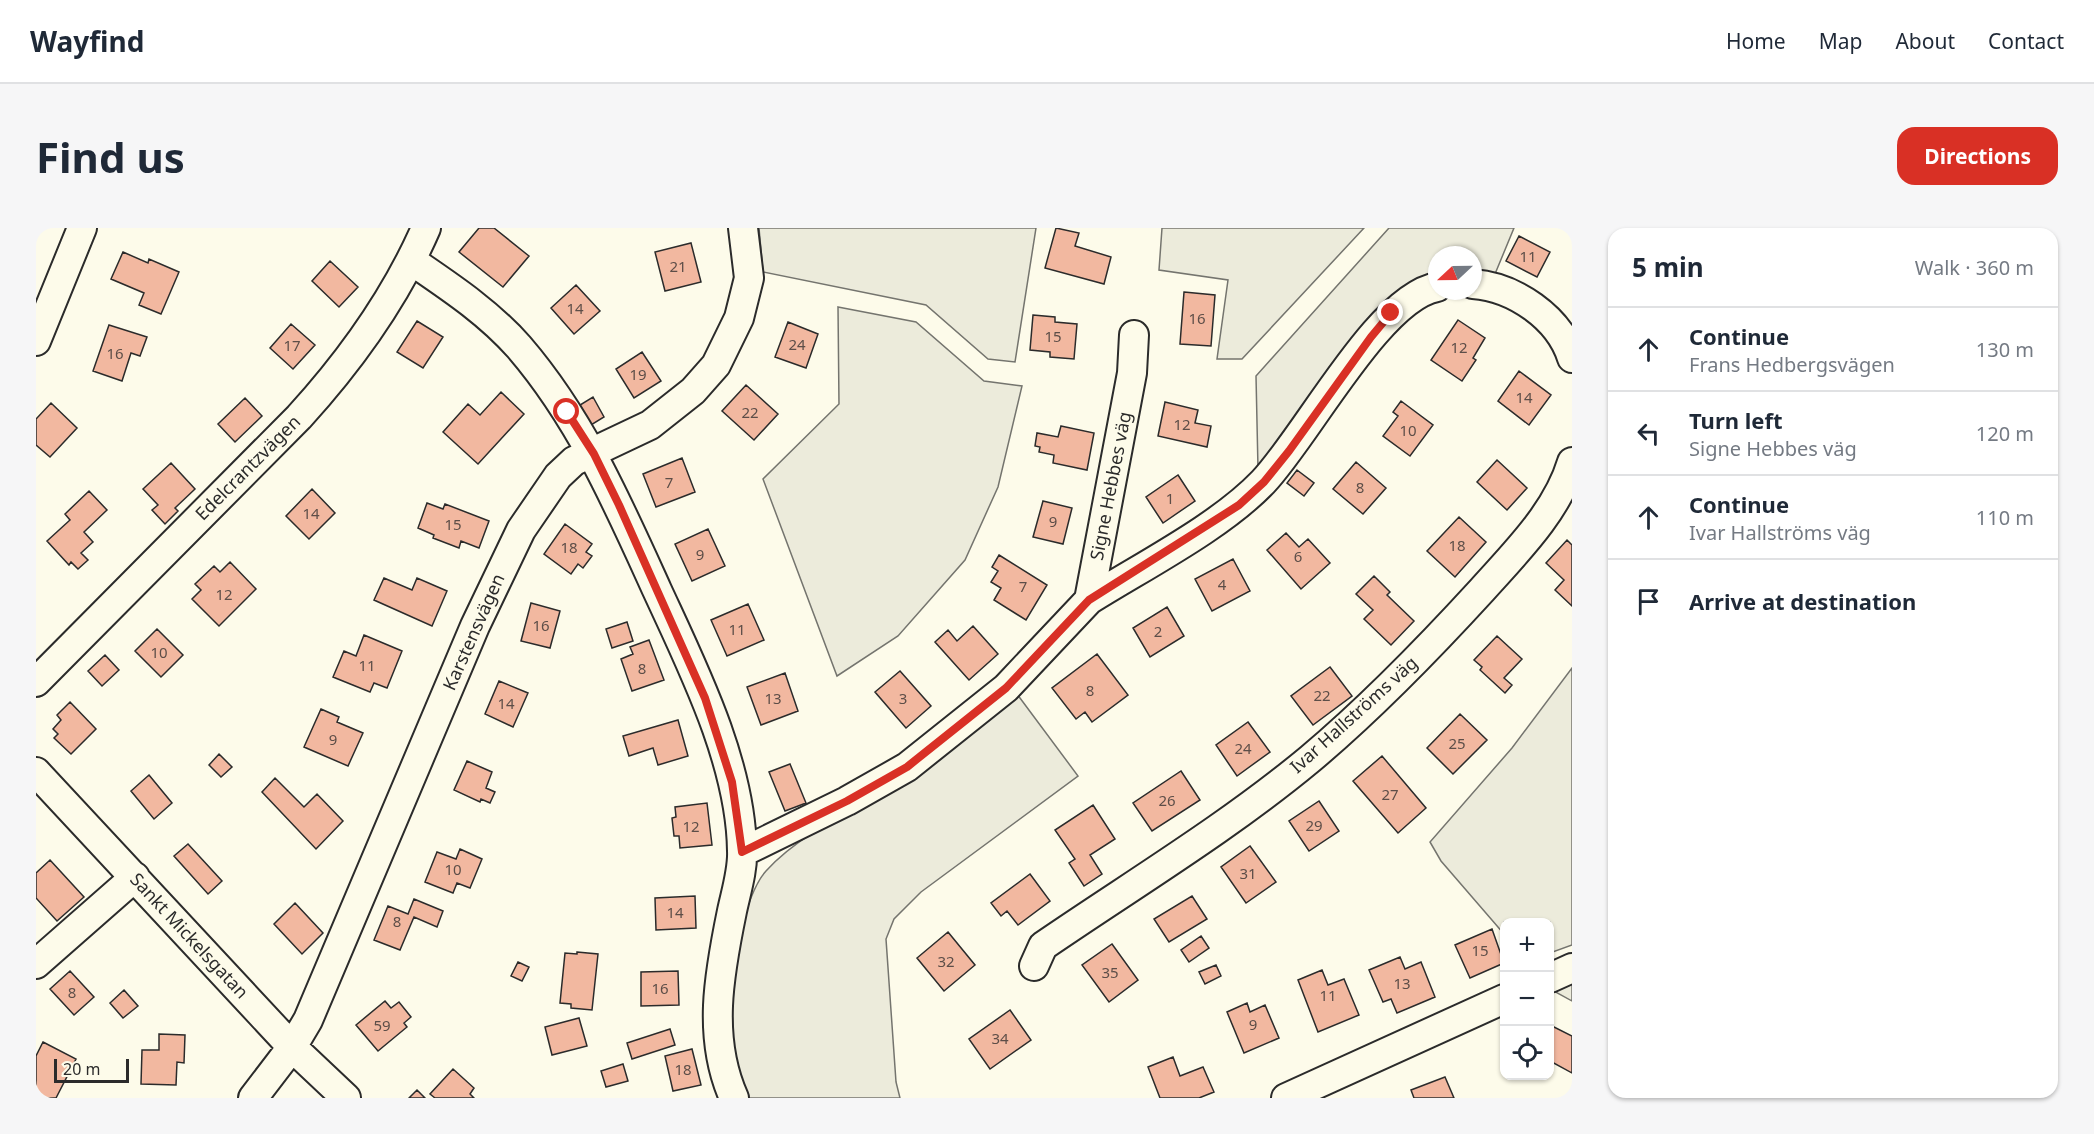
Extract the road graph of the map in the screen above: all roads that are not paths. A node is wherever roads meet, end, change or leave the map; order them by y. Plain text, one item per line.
1 (82, 228) edge
2 (426, 228) edge
3 (742, 228) edge
4 (412, 261) junction
5 (1482, 284) edge
6 (1428, 291) edge
7 (1134, 335) dead end
8 (36, 341) edge
9 (1572, 358) edge
10 (594, 454) junction
11 (1572, 462) edge
12 (1089, 600) junction
13 (36, 682) edge
14 (36, 772) edge
15 (742, 852) junction
16 (135, 877) junction
17 (36, 964) edge
18 (1034, 966) dead end
19 (1572, 968) edge
20 (1554, 976) edge
21 (1500, 1001) edge
22 (292, 1047) junction
23 (253, 1098) edge
24 (346, 1098) edge
25 (734, 1098) edge
26 (1287, 1098) edge

1 - 8 street
2 - 4 street, Edelcrantzvägen
3 - 10 street, Karstensvägen
4 - 10 street
4 - 13 street, Edelcrantzvägen
5 - 9 street
6 - 12 street
7 - 12 street, Signe Hebbes väg
10 - 15 street
10 - 22 street, Karstensvägen
11 - 18 street, Ivar Hallströms väg
12 - 15 street
14 - 16 street, Sankt Mickelsgatan
15 - 25 street
16 - 17 street
16 - 22 street, Sankt Mickelsgatan
19 - 20 street
21 - 26 street
22 - 23 street, Karstensvägen
22 - 24 street, Sankt Mickelsgatan

